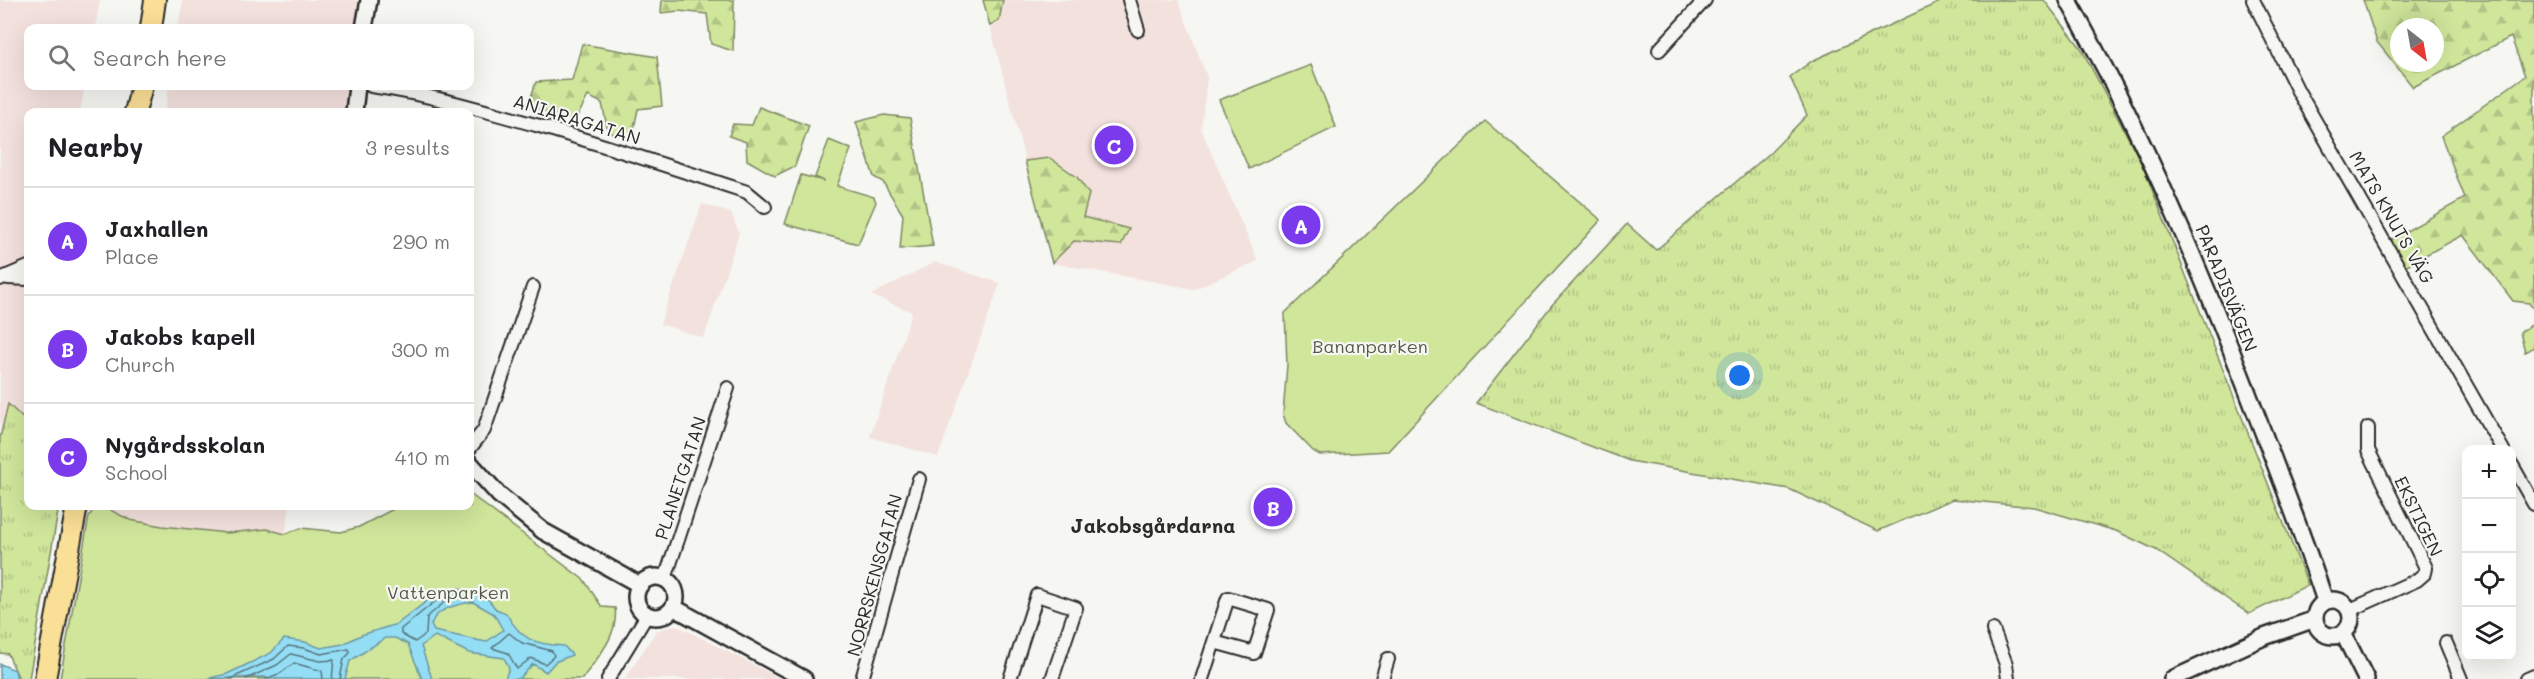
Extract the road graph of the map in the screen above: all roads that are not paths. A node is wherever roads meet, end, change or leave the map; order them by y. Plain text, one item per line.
1 (149, 0) edge
2 (155, 0) edge
3 (369, 0) edge
4 (1129, 0) edge
5 (1705, 0) edge
6 (2068, 0) edge
7 (2253, 0) edge
8 (149, 24) edge
9 (150, 24) edge
10 (365, 24) edge
11 (1138, 30) dead end
12 (1659, 50) dead end
13 (141, 90) edge
14 (357, 90) edge
15 (399, 90) edge
16 (136, 108) edge
17 (354, 108) edge
18 (765, 207) dead end
19 (24, 269) edge
20 (2, 278) edge
21 (24, 279) edge
22 (533, 287) dead end
23 (728, 388) dead end
24 (2368, 428) dead end
25 (474, 443) edge
26 (2500, 445) edge
27 (474, 467) edge
28 (2516, 473) edge
29 (919, 479) dead end
30 (2534, 504) edge
31 (76, 510) edge
32 (665, 579) junction
33 (640, 585) junction
34 (2325, 601) junction
35 (673, 607) junction
36 (2350, 610) junction
37 (647, 615) junction
38 (2315, 619) junction
39 (1993, 630) dead end
40 (2343, 633) junction
41 (1214, 642) junction
42 (2446, 643) dead end
43 (1388, 659) dead end
44 (2534, 676) edge
45 (45, 679) edge
46 (608, 679) edge
47 (804, 679) edge
48 (862, 679) edge
49 (1010, 679) edge
50 (1052, 679) edge
51 (1202, 679) edge
52 (1382, 679) edge
53 (2008, 679) edge
54 (2172, 679) edge
55 (2366, 679) edge
56 (2461, 679) edge
57 (2527, 679) edge

1 - 8 highway
2 - 9 highway
3 - 10 street
4 - 11 street
5 - 12 street
6 - 34 street, PARADISVÄGEN
7 - 26 street, MATS KNUTS VÄG
13 - 16 highway
14 - 17 street
15 - 18 street, ANIARAGATAN
19 - 20 street
20 - 21 street
22 - 25 street
23 - 32 street, PLANETGATAN
24 - 36 street, EKSTIGEN
27 - 33 street
28 - 30 street
29 - 48 street, NORRSKENSGATAN
31 - 45 highway
32 - 33 street
32 - 35 street
33 - 37 street
34 - 36 street
34 - 38 street
35 - 37 street
35 - 47 street
36 - 40 street
37 - 46 street
38 - 40 street
38 - 54 street
39 - 53 street
40 - 55 street
41 - 41 street
41 - 51 street
42 - 56 street
43 - 52 street
44 - 57 street
49 - 50 street

